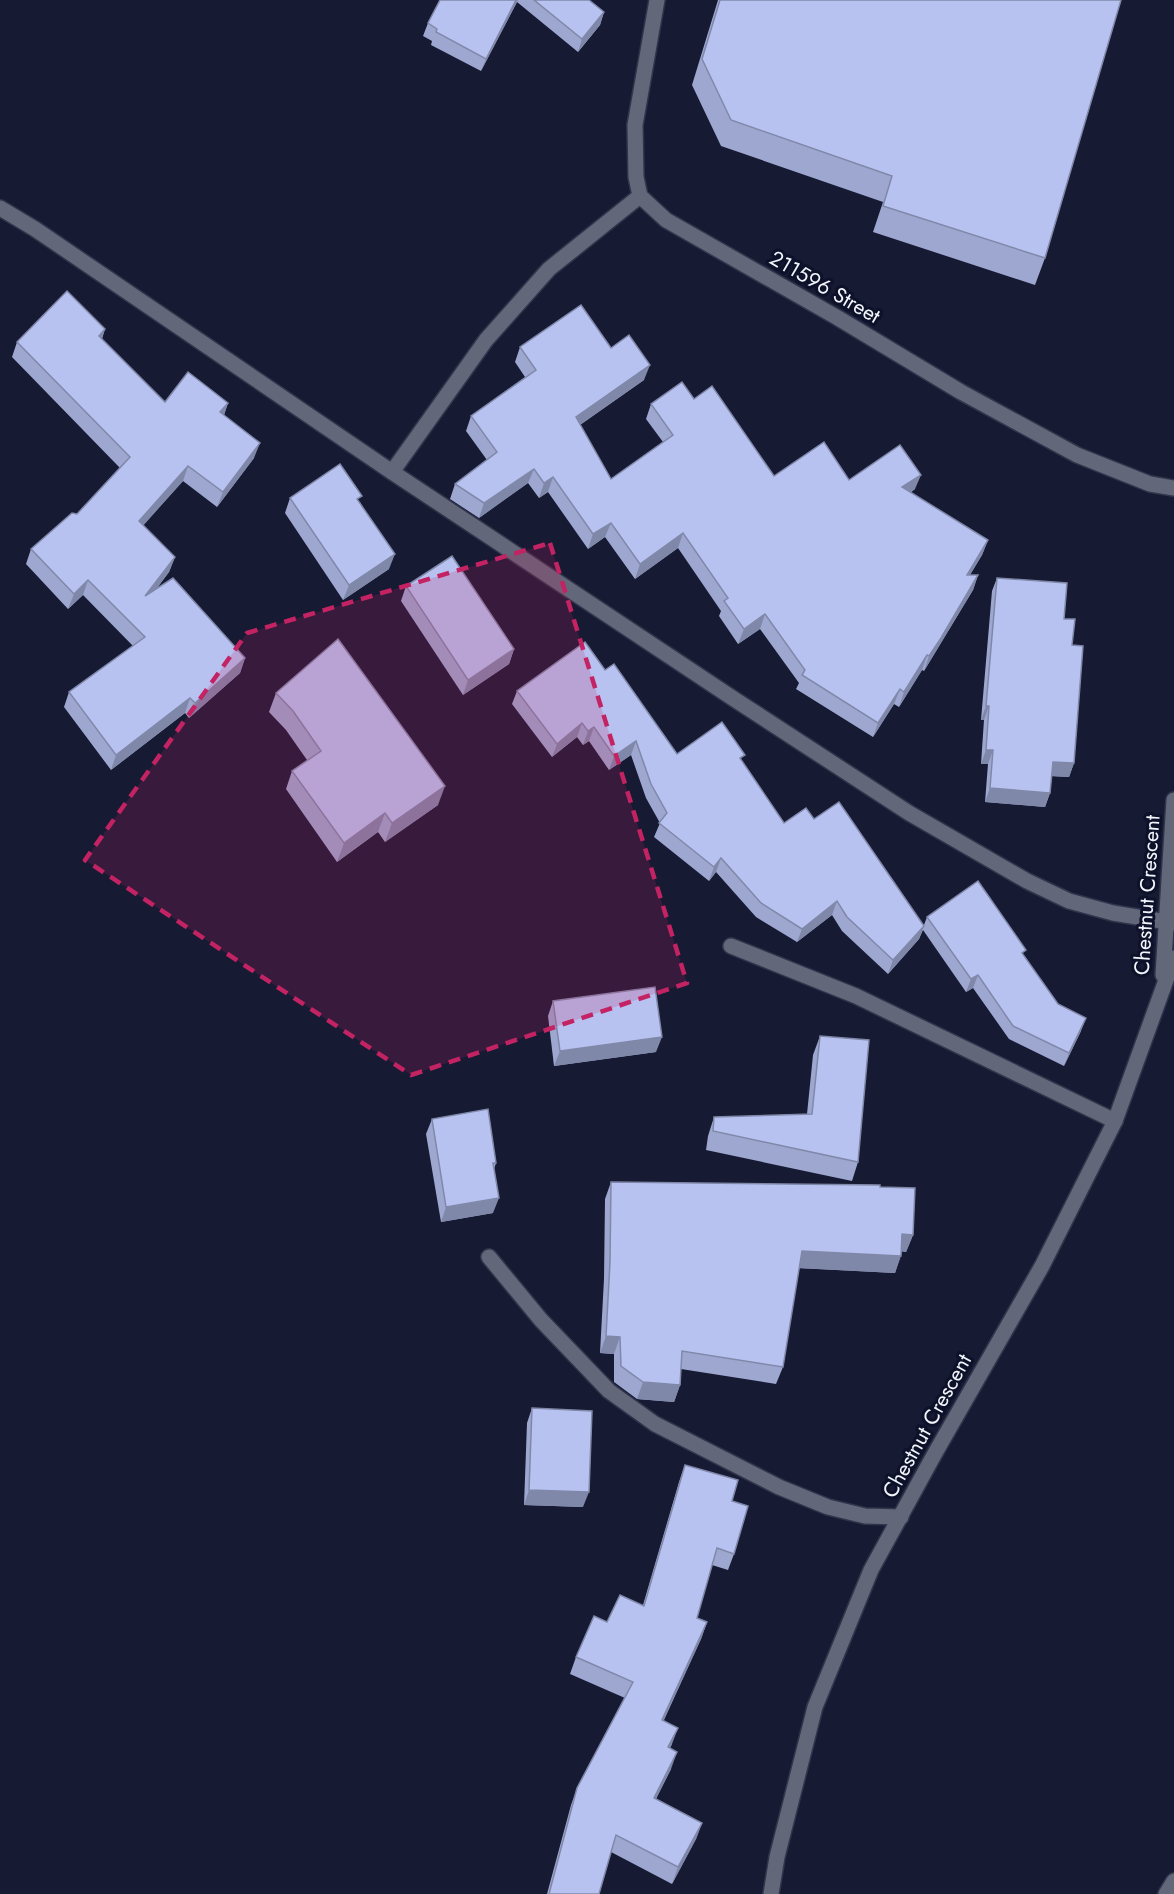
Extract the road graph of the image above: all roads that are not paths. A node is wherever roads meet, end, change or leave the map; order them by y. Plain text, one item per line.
1 (657, 0) edge
2 (640, 196) junction
3 (0, 208) edge
4 (392, 472) junction
5 (1174, 488) edge
6 (1174, 800) edge
7 (1170, 922) edge
8 (731, 946) dead end
9 (1174, 958) edge
10 (1162, 993) junction
11 (1115, 1121) junction
12 (489, 1257) dead end
13 (901, 1517) junction
14 (1174, 1881) edge
15 (771, 1894) edge
16 (1166, 1894) edge

1 - 2 street
2 - 4 street
2 - 5 street, 211596 Street
3 - 4 street
4 - 7 street
6 - 7 street, Chestnut Crescent
7 - 10 street, Chestnut Crescent
8 - 11 street
9 - 10 street, Chestnut Crescent
10 - 11 street, Chestnut Crescent
11 - 13 street, Chestnut Crescent
12 - 13 street
13 - 15 street, Chestnut Crescent
14 - 16 street

